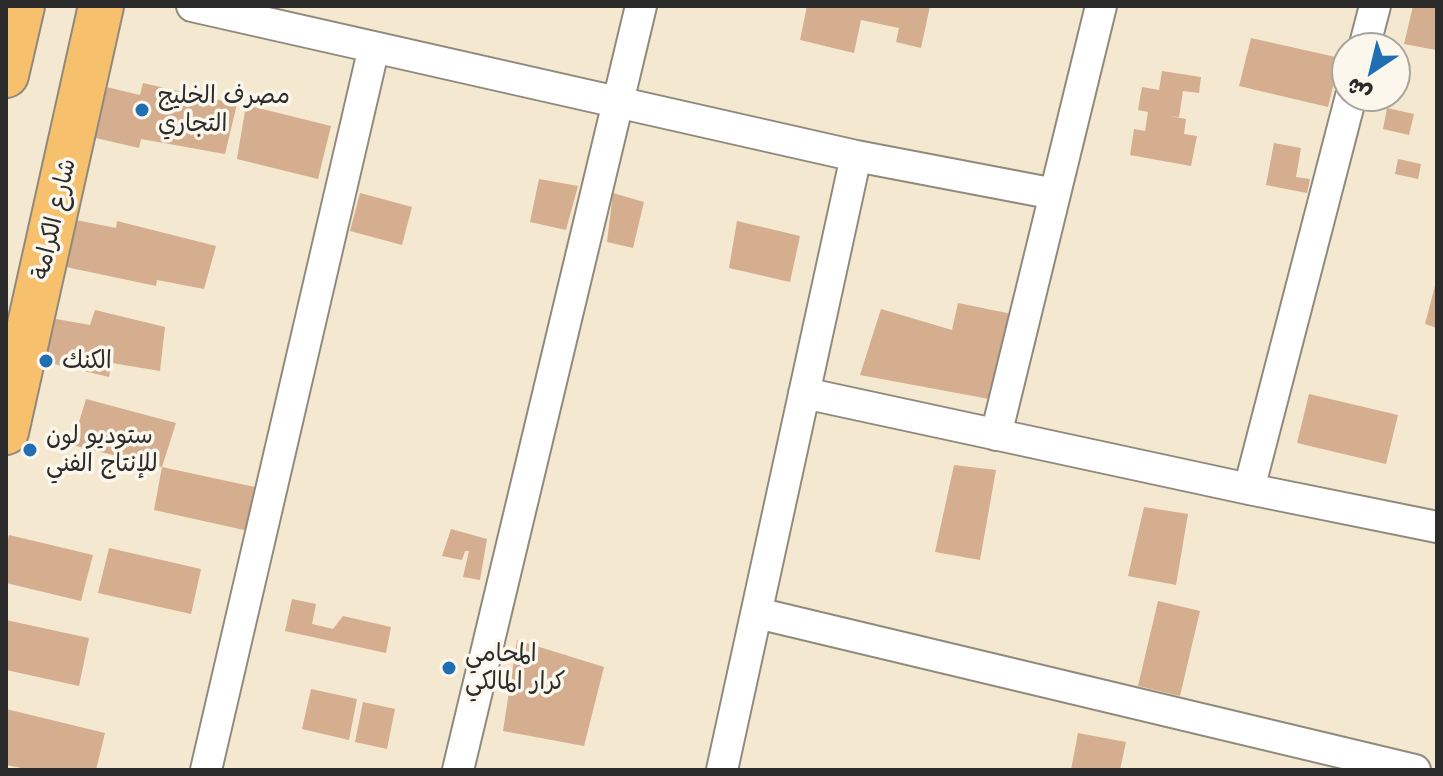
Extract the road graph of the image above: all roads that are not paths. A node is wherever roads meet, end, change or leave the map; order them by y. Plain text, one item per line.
1 (22, 6) edge
2 (101, 6) edge
3 (192, 6) edge
4 (641, 6) edge
5 (1101, 6) edge
6 (1375, 6) edge
7 (1368, 32) edge
8 (374, 47) junction
9 (6, 75) edge
10 (617, 102) junction
11 (1347, 112) edge
12 (856, 156) junction
13 (1055, 194) junction
14 (804, 393) junction
15 (6, 432) edge
16 (996, 435) junction
17 (1249, 489) junction
18 (1437, 527) edge
19 (757, 613) junction
20 (206, 770) edge
21 (458, 770) edge
22 (722, 770) edge
23 (1415, 770) edge

1 - 9 main road
2 - 15 main road, شارع الكرامة
3 - 8 street
4 - 10 street
5 - 13 street
6 - 7 street
8 - 10 street
8 - 20 street
10 - 12 street
10 - 21 street
11 - 17 street
12 - 13 street
12 - 14 street
13 - 16 street
14 - 16 street
14 - 19 street
16 - 17 street
17 - 18 street
19 - 22 street
19 - 23 street

